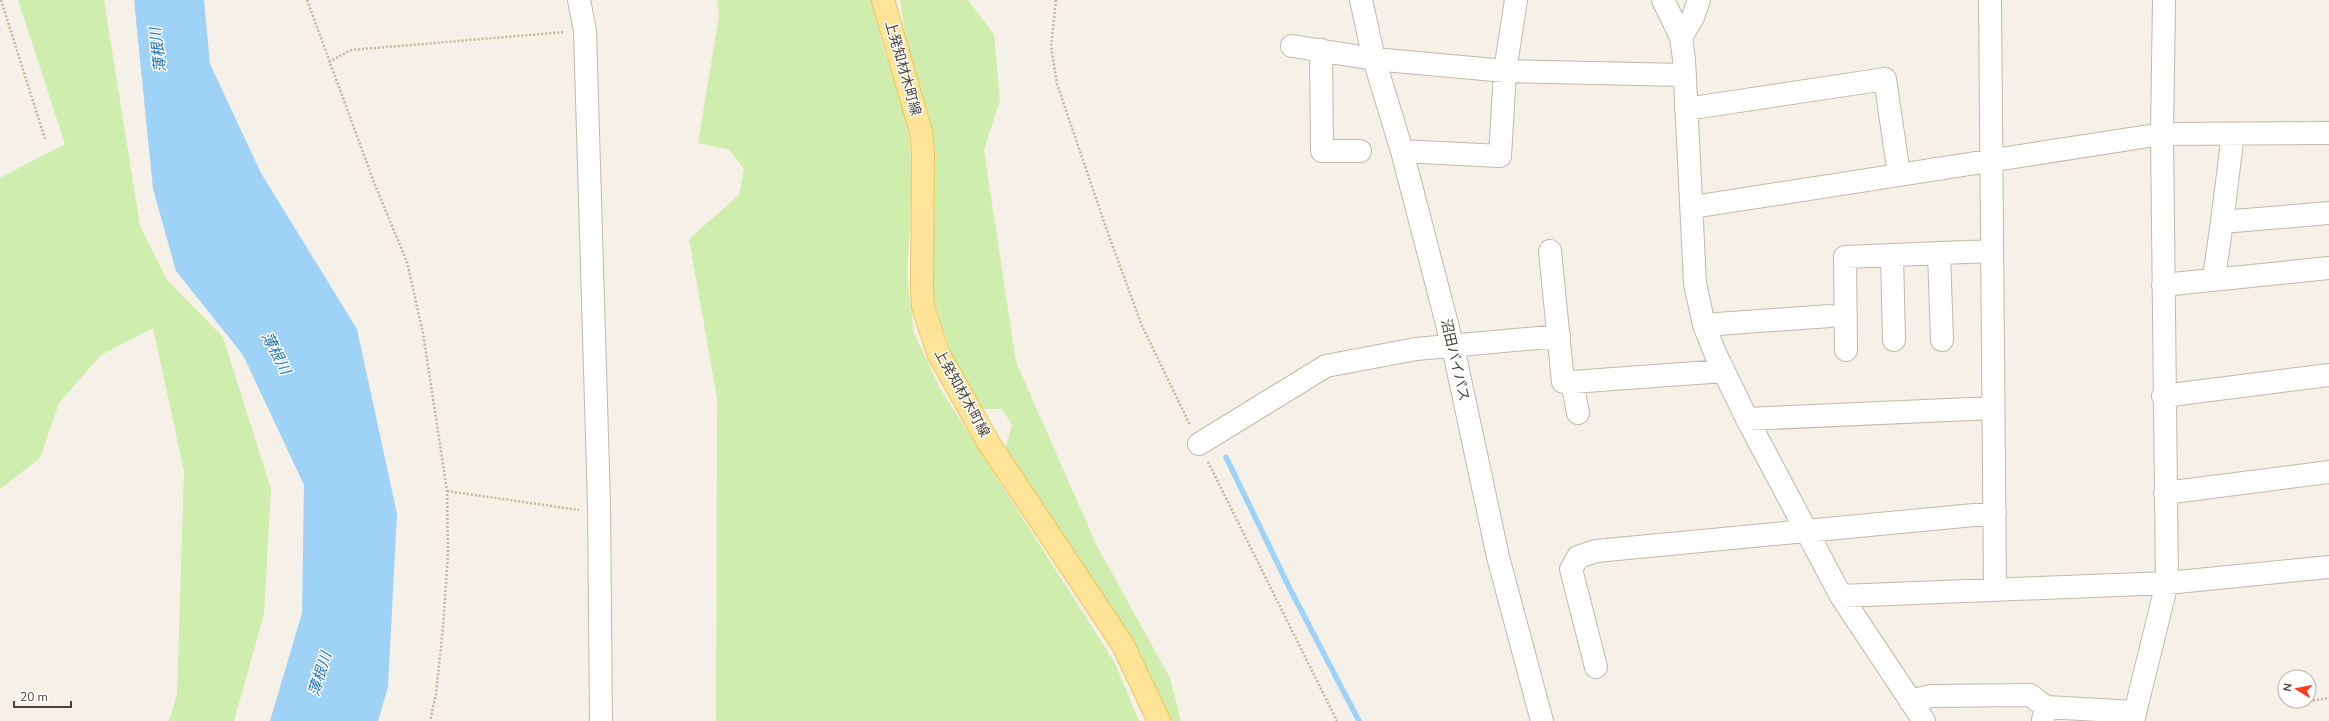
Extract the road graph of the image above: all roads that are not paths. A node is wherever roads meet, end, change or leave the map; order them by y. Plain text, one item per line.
1 (579, 0) edge
2 (883, 0) edge
3 (1361, 0) edge
4 (1516, 0) edge
5 (1663, 0) edge
6 (1699, 0) edge
7 (1990, 0) edge
8 (2164, 0) edge
9 (1680, 37) junction
10 (1292, 46) dead end
11 (1321, 50) junction
12 (1374, 59) junction
13 (1505, 71) junction
14 (1685, 75) junction
15 (1686, 109) junction
16 (2329, 133) edge
17 (2162, 134) junction
18 (2233, 134) junction
19 (1360, 151) dead end
20 (1402, 151) junction
21 (1991, 160) junction
22 (1899, 174) junction
23 (1693, 208) junction
24 (2329, 213) edge
25 (2222, 222) junction
26 (1550, 250) dead end
27 (1991, 251) junction
28 (1939, 253) junction
29 (1892, 255) junction
30 (2329, 268) edge
31 (2214, 278) junction
32 (2163, 285) junction
33 (1830, 316) dead end
34 (1704, 325) junction
35 (1559, 336) junction
36 (1894, 340) dead end
37 (1942, 340) dead end
38 (1453, 347) junction
39 (1846, 350) dead end
40 (1724, 371) junction
41 (2329, 375) edge
42 (1572, 382) junction
43 (2163, 396) junction
44 (1993, 408) junction
45 (1578, 413) dead end
46 (1747, 419) junction
47 (1199, 444) road end
48 (2329, 472) edge
49 (2165, 493) junction
50 (1995, 513) junction
51 (1810, 535) junction
52 (2329, 567) edge
53 (2167, 583) junction
54 (1995, 589) junction
55 (1841, 596) junction
56 (1596, 667) dead end
57 (1910, 700) junction
58 (2044, 714) edge
59 (2134, 716) edge
60 (601, 721) edge
61 (1159, 721) edge
62 (1542, 721) edge
63 (1924, 721) edge

1 - 60 street
2 - 61 main road, 上発知材木町線
3 - 12 street, 沼田バイパス
4 - 13 street
5 - 9 street
6 - 9 street
7 - 21 street
8 - 17 street
9 - 14 street
10 - 11 street
11 - 12 street
11 - 19 street
12 - 13 street
12 - 20 street, 沼田バイパス
13 - 14 street
13 - 20 street
14 - 15 street
15 - 22 street
15 - 23 street
16 - 18 street
17 - 18 street
17 - 21 street
17 - 32 street
18 - 25 street
20 - 38 street, 沼田バイパス
21 - 22 street
21 - 27 street
22 - 23 street
23 - 34 street
24 - 25 street
25 - 31 street
26 - 35 street
27 - 28 street
27 - 44 street
28 - 29 street
28 - 37 street
29 - 36 street
29 - 39 street
30 - 31 street
31 - 32 street
32 - 43 street
33 - 34 street
34 - 40 street
35 - 38 street
35 - 42 street
38 - 47 street
38 - 62 street, 沼田バイパス
40 - 42 street
40 - 46 street
41 - 43 street
42 - 45 street
43 - 49 street
44 - 46 street
44 - 50 street
46 - 51 street
48 - 49 street
49 - 53 street
50 - 51 street
50 - 54 street
51 - 55 street
51 - 56 street
52 - 53 street
53 - 54 street
53 - 59 street
54 - 55 street
55 - 57 street
57 - 58 street
57 - 63 street
58 - 59 street

